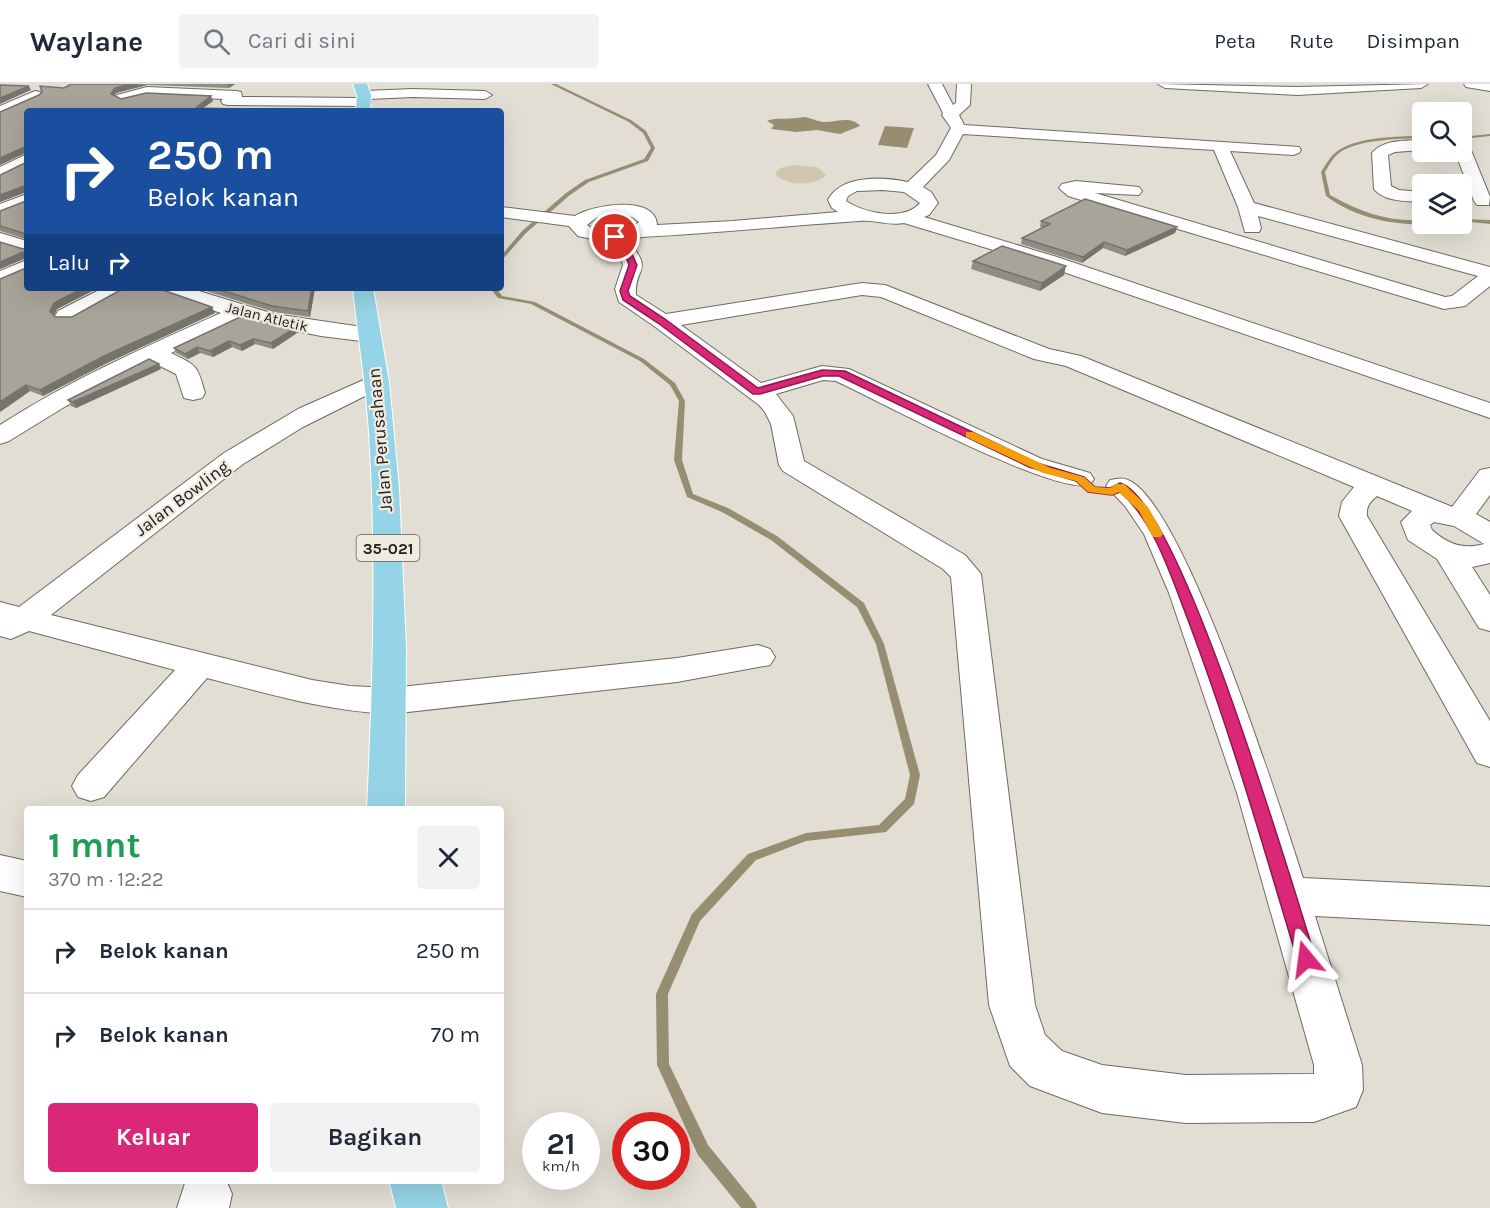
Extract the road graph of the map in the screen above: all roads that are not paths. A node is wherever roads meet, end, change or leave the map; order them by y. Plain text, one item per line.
1 (248, 84) edge
2 (935, 84) edge
3 (964, 84) edge
4 (1165, 84) edge
5 (1421, 84) edge
6 (1471, 84) edge
7 (1490, 87) edge
8 (35, 95) edge
9 (485, 95) dead end
10 (232, 98) junction
11 (362, 98) edge
12 (117, 106) edge
13 (212, 108) edge
14 (0, 112) edge
15 (950, 115) junction
16 (959, 129) junction
17 (1125, 140) junction
18 (1220, 146) junction
19 (1412, 146) edge
20 (1293, 150) dead end
21 (1468, 162) edge
22 (911, 189) junction
23 (1133, 191) junction
24 (1412, 196) edge
25 (24, 200) edge
26 (1486, 201) edge
27 (838, 204) junction
28 (1247, 207) junction
29 (927, 208) junction
30 (0, 210) edge
31 (1139, 211) junction
32 (504, 212) edge
33 (860, 215) junction
34 (904, 217) junction
35 (570, 220) junction
36 (643, 224) junction
37 (1315, 225) junction
38 (615, 237) junction
39 (0, 239) edge
40 (24, 246) edge
41 (1257, 246) junction
42 (1277, 252) junction
43 (24, 267) edge
44 (1490, 274) edge
45 (0, 278) edge
46 (113, 291) edge
47 (177, 291) edge
48 (363, 291) edge
49 (241, 312) junction
50 (66, 316) edge
51 (662, 321) junction
52 (369, 335) junction
53 (153, 353) junction
54 (376, 381) junction
55 (757, 392) junction
56 (1490, 392) edge
57 (193, 393) dead end
58 (1490, 411) edge
59 (0, 436) edge
60 (1490, 476) edge
61 (1368, 490) junction
62 (1415, 522) junction
63 (1476, 529) edge
64 (1448, 553) junction
65 (1490, 620) edge
66 (8, 622) edge
67 (758, 657) dead end
68 (200, 664) junction
69 (390, 701) junction
70 (1490, 753) edge
71 (91, 786) dead end
72 (386, 806) edge
73 (0, 873) edge
74 (24, 878) edge
75 (1288, 896) junction
76 (1490, 906) edge
77 (416, 1184) edge
78 (422, 1208) edge

1 - 10 street
2 - 15 street
3 - 15 street
4 - 5 street
6 - 7 street
8 - 14 street
9 - 11 street
10 - 11 street
10 - 12 street
10 - 13 street
15 - 16 street
16 - 17 street
16 - 22 street
17 - 18 street
17 - 23 street
18 - 20 street
18 - 28 street
19 - 24 street
21 - 26 street
22 - 27 street
22 - 29 street
23 - 31 street
23 - 31 street
25 - 30 street
27 - 33 street
27 - 36 street
28 - 37 street
28 - 41 street
29 - 34 street
29 - 56 street
31 - 41 street
32 - 35 street
33 - 34 street
33 - 36 street
34 - 58 street
35 - 36 street
35 - 38 street
36 - 38 street
37 - 42 street
37 - 44 street
38 - 51 street
39 - 40 street
41 - 42 street
42 - 44 street
43 - 45 street
46 - 50 street
47 - 49 street, Jalan Atletik
48 - 52 main road, Jalan Perusahaan / 35-021
49 - 52 street, Jalan Atletik
49 - 53 street
51 - 55 street
51 - 61 street
52 - 54 main road, Jalan Perusahaan / 35-021
53 - 57 street
53 - 59 street
54 - 66 street, Jalan Bowling
54 - 69 main road, Jalan Perusahaan / 35-021
55 - 75 street
55 - 75 street
60 - 63 street
61 - 62 street
61 - 63 street
61 - 70 street
62 - 63 street
62 - 64 street
63 - 64 street
64 - 65 street
66 - 68 street
67 - 69 street
68 - 69 street
68 - 71 street
69 - 72 main road, Jalan Perusahaan / 35-021
73 - 74 street
75 - 76 street
77 - 78 main road

